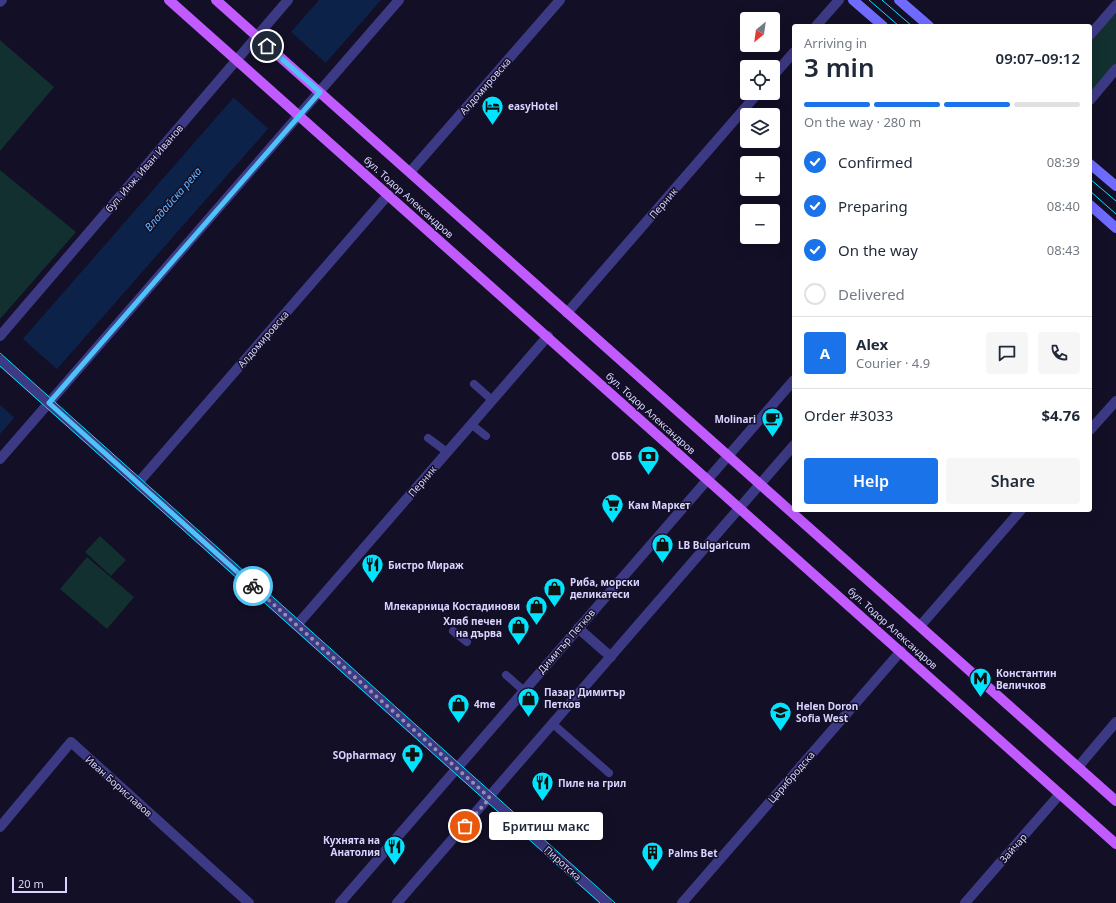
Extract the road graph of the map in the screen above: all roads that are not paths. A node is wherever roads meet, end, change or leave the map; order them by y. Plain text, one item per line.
1 (169, 0) edge
2 (216, 0) edge
3 (288, 0) edge
4 (399, 0) edge
5 (560, 0) edge
6 (839, 0) edge
7 (853, 0) edge
8 (899, 0) edge
9 (1116, 5) edge
10 (818, 24) edge
11 (881, 24) edge
12 (927, 24) edge
13 (1092, 33) edge
14 (256, 36) junction
15 (792, 54) edge
16 (236, 60) junction
17 (780, 68) edge
18 (1116, 70) edge
19 (318, 90) junction
20 (1092, 98) edge
21 (752, 100) edge
22 (298, 114) junction
23 (1092, 166) edge
24 (410, 172) junction
25 (1116, 186) edge
26 (388, 194) junction
27 (1092, 207) edge
28 (1116, 228) edge
29 (567, 313) junction
30 (0, 336) edge
31 (548, 336) junction
32 (0, 360) edge
33 (792, 382) edge
34 (474, 384) dead end
35 (492, 400) junction
36 (1116, 400) edge
37 (46, 401) junction
38 (472, 424) junction
39 (1092, 428) edge
40 (486, 436) dead end
41 (428, 438) dead end
42 (792, 446) edge
43 (447, 452) junction
44 (728, 456) junction
45 (0, 459) edge
46 (707, 480) junction
47 (138, 483) junction
48 (760, 484) junction
49 (739, 508) junction
50 (1019, 512) edge
51 (297, 625) junction
52 (921, 625) junction
53 (578, 628) junction
54 (453, 631) dead end
55 (467, 642) dead end
56 (901, 651) junction
57 (611, 657) junction
58 (506, 675) dead end
59 (523, 690) junction
60 (1116, 722) edge
61 (553, 724) junction
62 (1078, 766) junction
63 (457, 768) junction
64 (609, 773) dead end
65 (1060, 794) junction
66 (490, 798) junction
67 (1116, 801) edge
68 (0, 827) edge
69 (1116, 844) edge
70 (249, 903) edge
71 (340, 903) edge
72 (397, 903) edge
73 (607, 903) edge
74 (682, 903) edge
75 (965, 903) edge

1 - 16 main road, бул. Тодор Александров
2 - 14 main road, бул. Тодор Александров
3 - 14 street, бул. Инж. Иван Иванов
4 - 19 street
5 - 24 street, Алдомировска
6 - 10 street
7 - 11 main road
8 - 12 main road
9 - 13 street
14 - 16 street, бул. Инж. Иван Иванов
14 - 19 main road, бул. Тодор Александров
15 - 17 street
16 - 22 main road, бул. Тодор Александров
16 - 30 street, бул. Инж. Иван Иванов
18 - 20 street
19 - 22 street
19 - 24 main road, бул. Тодор Александров
21 - 29 street, Перник
22 - 26 main road, бул. Тодор Александров
22 - 37 street
23 - 25 main road
24 - 29 main road, бул. Тодор Александров
26 - 31 main road, бул. Тодор Александров
26 - 47 street, Алдомировска
27 - 28 main road
29 - 44 main road, бул. Тодор Александров
31 - 35 street, Перник
31 - 46 main road, бул. Тодор Александров
32 - 37 street, Пиротска
33 - 44 street, Димитър Петков
34 - 35 lane
35 - 38 street, Перник
36 - 39 street
37 - 45 street
37 - 47 street, Пиротска
38 - 40 lane
38 - 43 street, Перник
41 - 43 lane
42 - 48 street
43 - 51 street, Перник
44 - 46 street, Димитър Петков
44 - 48 main road, бул. Тодор Александров
46 - 49 main road, бул. Тодор Александров
46 - 53 street, Димитър Петков
47 - 51 street, Пиротска
48 - 49 street
48 - 52 main road, бул. Тодор Александров
49 - 56 main road, бул. Тодор Александров
49 - 57 street
50 - 52 street
51 - 63 street, Пиротска
52 - 62 main road, бул. Тодор Александров
53 - 57 street
53 - 59 street, Димитър Петков
54 - 55 lane
56 - 65 main road, бул. Тодор Александров
56 - 74 street, Царибродска
57 - 61 street
58 - 59 lane
59 - 63 street, Димитър Петков
60 - 62 street
61 - 64 lane
61 - 66 street
62 - 67 main road, бул. Тодор Александров
63 - 66 street, Пиротска
63 - 71 street, Димитър Петков
65 - 69 main road, бул. Тодор Александров
65 - 75 street, Зайчар
66 - 72 street
66 - 73 street, Пиротска
68 - 70 street, Иван Бориславов

